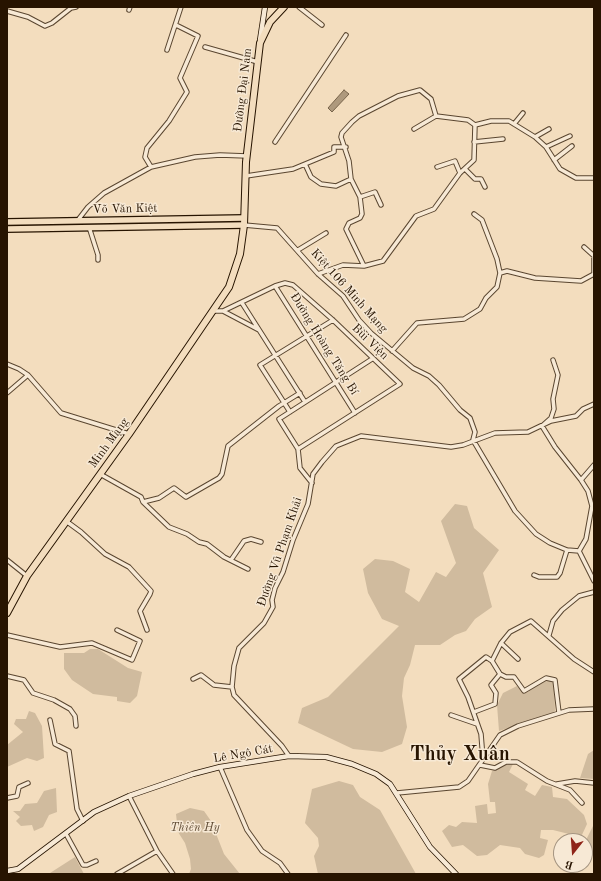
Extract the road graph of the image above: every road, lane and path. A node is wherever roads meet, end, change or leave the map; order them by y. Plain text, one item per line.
1 (76, 7) edge
2 (181, 7) edge
3 (265, 7) edge
4 (284, 7) edge
5 (299, 7) edge
6 (7, 11) edge
7 (176, 25) junction
8 (322, 25) dead end
9 (346, 35) dead end
10 (260, 43) junction
11 (205, 47) dead end
12 (167, 50) dead end
13 (258, 62) junction
14 (523, 113) dead end
15 (436, 116) junction
16 (514, 124) junction
17 (475, 125) junction
18 (414, 129) dead end
19 (549, 129) dead end
20 (570, 136) dead end
21 (535, 137) junction
22 (503, 139) dead end
23 (275, 142) dead end
24 (474, 142) junction
25 (572, 146) dead end
26 (346, 147) junction
27 (546, 147) junction
28 (247, 156) junction
29 (554, 160) junction
30 (305, 164) junction
31 (151, 167) junction
32 (437, 167) dead end
33 (465, 169) junction
34 (460, 174) junction
35 (246, 176) junction
36 (594, 178) edge
37 (351, 179) junction
38 (484, 187) dead end
39 (360, 197) junction
40 (381, 205) dead end
41 (474, 214) dead end
42 (244, 218) junction
43 (78, 220) junction
44 (122, 220) junction
45 (7, 222) edge
46 (244, 225) junction
47 (122, 227) junction
48 (89, 228) junction
49 (7, 229) edge
50 (326, 233) dead end
51 (584, 247) dead end
52 (298, 250) junction
53 (98, 260) dead end
54 (364, 266) junction
55 (500, 273) junction
56 (318, 274) junction
57 (275, 286) junction
58 (242, 303) junction
59 (213, 311) junction
60 (223, 311) junction
61 (333, 320) junction
62 (260, 331) junction
63 (307, 336) junction
64 (392, 351) junction
65 (276, 355) junction
66 (372, 359) junction
67 (553, 360) dead end
68 (7, 364) edge
69 (28, 376) junction
70 (336, 382) junction
71 (300, 393) junction
72 (7, 394) edge
73 (305, 402) junction
74 (284, 403) junction
75 (594, 404) edge
76 (290, 412) junction
77 (355, 413) junction
78 (542, 426) junction
79 (129, 434) junction
80 (473, 440) junction
81 (298, 449) junction
82 (594, 464) edge
83 (100, 474) junction
84 (581, 480) junction
85 (312, 484) junction
86 (143, 502) junction
87 (593, 515) edge
88 (66, 521) junction
89 (261, 542) dead end
90 (567, 550) junction
91 (579, 551) junction
92 (7, 560) edge
93 (231, 560) junction
94 (248, 569) dead end
95 (534, 575) dead end
96 (27, 576) junction
97 (594, 581) edge
98 (594, 592) edge
99 (7, 612) edge
100 (117, 630) dead end
101 (147, 630) dead end
102 (7, 635) edge
103 (549, 636) junction
104 (501, 643) junction
105 (518, 659) dead end
106 (492, 661) junction
107 (594, 672) edge
108 (500, 674) junction
109 (7, 676) edge
110 (193, 680) dead end
111 (232, 687) junction
112 (594, 709) edge
113 (474, 712) junction
114 (559, 714) junction
115 (450, 715) dead end
116 (50, 720) dead end
117 (477, 724) junction
118 (76, 726) dead end
119 (289, 756) junction
120 (484, 760) junction
121 (480, 765) junction
122 (220, 767) junction
123 (28, 783) dead end
124 (594, 783) edge
125 (556, 785) junction
126 (397, 793) junction
127 (129, 796) junction
128 (7, 798) edge
129 (582, 803) dead end
130 (83, 821) junction
131 (66, 834) junction
132 (157, 851) junction
133 (96, 861) dead end
134 (18, 869) junction
135 (7, 871) edge
136 (14, 874) edge
137 (117, 874) edge
138 (173, 874) edge
139 (288, 874) edge
140 (456, 874) edge

1 - 6 street
2 - 7 street
3 - 10 street, Đường Đại Nam
4 - 10 highway
5 - 8 street
7 - 12 street
7 - 31 street
9 - 23 street
10 - 13 highway, Đường Đại Nam
11 - 13 street
13 - 28 highway, Đường Đại Nam
14 - 16 street
15 - 17 street
15 - 18 street
15 - 26 street
16 - 17 street
16 - 21 street
17 - 24 street
19 - 21 street
20 - 27 street
21 - 27 street
22 - 24 street
24 - 33 street
25 - 29 street
26 - 30 street
26 - 37 street
27 - 29 street
28 - 31 street
28 - 35 highway, Đường Đại Nam
29 - 36 street
30 - 35 street
30 - 37 street
31 - 43 street
32 - 34 street
33 - 34 street
33 - 38 street
34 - 54 street
35 - 42 highway
37 - 39 street
39 - 40 street
39 - 54 street
41 - 55 street
42 - 44 main road, Võ Văn Kiệt
42 - 46 highway
43 - 44 main road, Võ Văn Kiệt
43 - 45 main road, Võ Văn Kiệt
44 - 47 main road
46 - 47 main road, Võ Văn Kiệt
46 - 52 street, Kiệt 106 Minh Mạng
46 - 59 highway, Minh Mạng
47 - 48 main road, Võ Văn Kiệt
48 - 49 main road, Võ Văn Kiệt
48 - 53 street
50 - 52 street
51 - 55 street
52 - 56 street, Kiệt 106 Minh Mạng
54 - 56 street
55 - 64 street
56 - 64 street, Kiệt 106 Minh Mạng
57 - 58 street, Bùi Viện
57 - 61 street, Bùi Viện
57 - 63 street, Đường Hoàng Tăng Bí
58 - 60 street, Bùi Viện
58 - 62 street
59 - 60 street
59 - 79 highway, Minh Mạng
60 - 62 street
61 - 63 street
61 - 66 street, Bùi Viện
62 - 65 street
63 - 65 street
63 - 70 street, Đường Hoàng Tăng Bí
64 - 80 street, Kiệt 106 Minh Mạng
65 - 71 street
65 - 74 street
66 - 70 street
66 - 77 street, Bùi Viện
67 - 78 street
68 - 69 street
69 - 72 street
69 - 79 street
70 - 73 street
70 - 77 street, Đường Hoàng Tăng Bí
71 - 73 street
71 - 74 street
73 - 76 street
74 - 76 street
74 - 86 street
75 - 78 street, Đường Vũ Phạm Khải
76 - 81 street
77 - 81 street, Bùi Viện
78 - 80 street, Đường Vũ Phạm Khải
78 - 84 street
79 - 83 highway, Minh Mạng
80 - 85 street, Đường Vũ Phạm Khải
80 - 90 street
81 - 85 street
82 - 84 street
83 - 86 street
83 - 88 highway, Minh Mạng
84 - 87 street
85 - 111 street, Đường Vũ Phạm Khải
86 - 93 street
87 - 91 street
88 - 96 highway, Minh Mạng
88 - 101 street
89 - 93 street
90 - 91 street
90 - 95 street
91 - 97 street
92 - 96 street
93 - 94 street
96 - 99 highway, Minh Mạng
98 - 103 street
100 - 102 street
103 - 104 street
103 - 107 street
104 - 105 street
104 - 106 street
106 - 108 street
106 - 113 street
108 - 113 street
108 - 114 street
109 - 118 street
110 - 111 street
111 - 119 street
112 - 114 street
113 - 117 street
114 - 120 street
115 - 117 street
116 - 130 street
117 - 120 street
119 - 122 street, Lê Ngô Cát
119 - 126 street, Lê Ngô Cát
120 - 121 street
121 - 125 street
121 - 126 street
122 - 127 street, Lê Ngô Cát
122 - 139 street
123 - 128 street
124 - 125 street
125 - 129 street
126 - 140 street, Lê Ngô Cát
127 - 130 street, Lê Ngô Cát
127 - 132 street
130 - 131 street, Lê Ngô Cát
131 - 133 street
131 - 134 street, Lê Ngô Cát
132 - 137 street
132 - 138 street
134 - 135 street, Lê Ngô Cát
134 - 136 street

